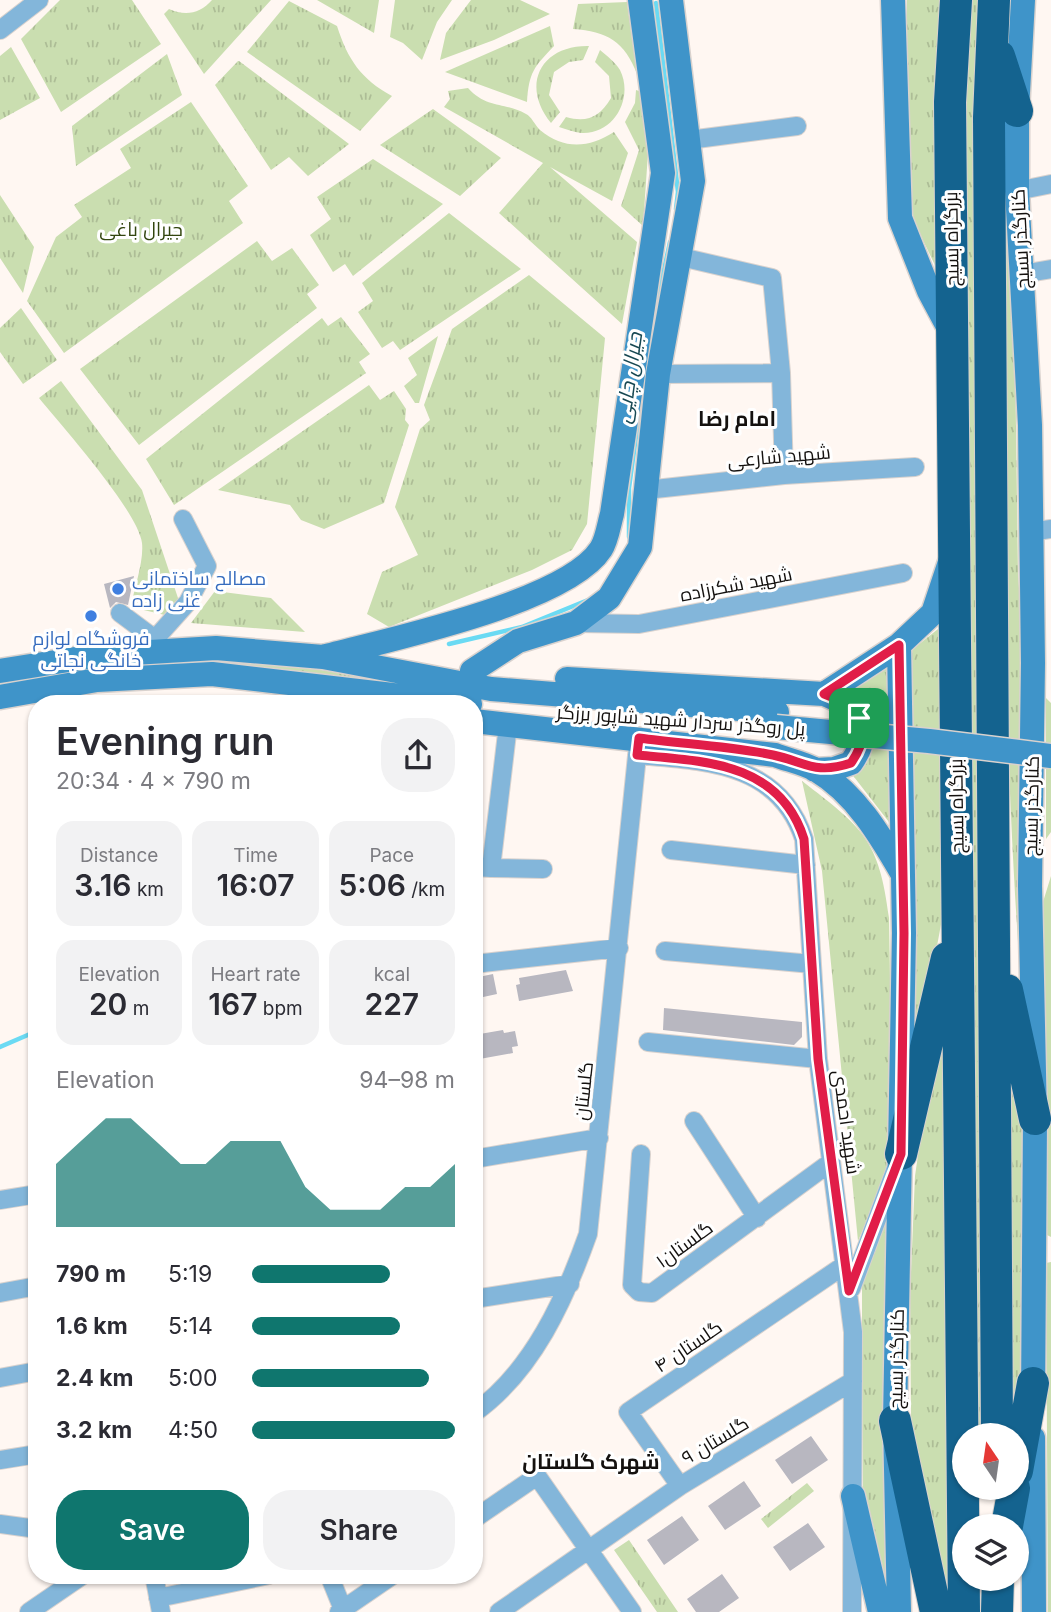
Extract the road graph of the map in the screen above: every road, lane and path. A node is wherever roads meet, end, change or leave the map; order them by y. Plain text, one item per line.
1 (640, 0) edge
2 (671, 0) edge
3 (893, 0) edge
4 (957, 0) edge
5 (994, 0) edge
6 (1023, 0) edge
7 (30, 3) edge
8 (0, 30) edge
9 (993, 39) junction
10 (1017, 111) junction
11 (797, 126) dead end
12 (689, 140) junction
13 (1051, 184) edge
14 (1017, 191) junction
15 (681, 257) junction
16 (1051, 269) edge
17 (1022, 274) junction
18 (953, 335) junction
19 (781, 373) junction
20 (658, 374) junction
21 (915, 467) dead end
22 (784, 475) junction
23 (646, 490) junction
24 (183, 519) dead end
25 (1041, 530) edge
26 (954, 551) junction
27 (903, 573) dead end
28 (1041, 591) edge
29 (120, 613) dead end
30 (576, 623) junction
31 (156, 644) junction
32 (899, 645) junction
33 (323, 657) junction
34 (1033, 663) junction
35 (385, 668) junction
36 (0, 671) edge
37 (472, 671) junction
38 (1051, 688) edge
39 (824, 694) junction
40 (335, 695) edge
41 (454, 695) edge
42 (0, 697) edge
43 (483, 704) edge
44 (483, 708) edge
45 (776, 719) junction
46 (508, 725) junction
47 (1051, 742) edge
48 (638, 747) junction
49 (1051, 756) edge
50 (815, 770) junction
51 (671, 850) dead end
52 (1051, 852) edge
53 (806, 866) junction
54 (483, 868) edge
55 (543, 869) dead end
56 (903, 875) junction
57 (1030, 886) junction
58 (957, 919) junction
59 (993, 930) junction
60 (619, 948) junction
61 (664, 951) dead end
62 (483, 963) edge
63 (812, 964) junction
64 (648, 1042) dead end
65 (818, 1059) junction
66 (1035, 1119) junction
67 (694, 1121) dead end
68 (599, 1138) junction
69 (641, 1154) dead end
70 (901, 1154) junction
71 (483, 1157) edge
72 (831, 1162) junction
73 (28, 1195) edge
74 (0, 1200) edge
75 (757, 1218) junction
76 (1042, 1254) edge
77 (846, 1264) junction
78 (570, 1284) junction
79 (28, 1288) edge
80 (849, 1291) junction
81 (0, 1293) edge
82 (483, 1298) edge
83 (28, 1373) edge
84 (0, 1378) edge
85 (853, 1381) junction
86 (1032, 1383) junction
87 (483, 1405) edge
88 (895, 1421) junction
89 (997, 1423) edge
90 (1025, 1423) edge
91 (28, 1455) edge
92 (0, 1460) edge
93 (680, 1486) junction
94 (853, 1496) junction
95 (483, 1513) edge
96 (0, 1524) edge
97 (28, 1529) edge
98 (589, 1550) junction
99 (70, 1584) edge
100 (156, 1584) edge
101 (236, 1584) edge
102 (332, 1584) edge
103 (380, 1584) edge
104 (998, 1591) edge
105 (160, 1605) edge
106 (342, 1611) edge
107 (29, 1612) edge
108 (499, 1612) edge
109 (632, 1612) edge
110 (852, 1612) edge
111 (880, 1612) edge
112 (899, 1612) edge
113 (936, 1612) edge
114 (964, 1612) edge
115 (997, 1612) edge
116 (1034, 1612) edge

1 - 33 main road
2 - 12 main road
3 - 18 main road
4 - 18 highway, بزرگراه بسیج
5 - 9 highway, بزرگراه بسیج
6 - 10 main road, کنارگذر بسیج
7 - 8 street
9 - 10 highway
9 - 59 highway, بزرگراه بسیج
10 - 14 main road, کنارگذر بسیج
11 - 12 street
12 - 15 main road
13 - 14 street
14 - 17 main road, کنارگذر بسیج
15 - 19 street
15 - 20 main road
16 - 17 street
17 - 25 main road, کنارگذر بسیج
18 - 26 highway, بزرگراه بسیج
19 - 20 street
19 - 22 street
20 - 23 main road
21 - 22 street, شهید شارعی
22 - 23 street, شهید شارعی
23 - 30 main road
24 - 31 street
25 - 28 main road, کنارگذر بسیج
26 - 32 main road
26 - 58 highway, بزرگراه بسیج
27 - 30 street, شهید شکرزاده
28 - 34 main road, کنارگذر بسیج
29 - 31 street
30 - 37 main road
31 - 33 main road
31 - 36 main road
32 - 39 main road
32 - 56 main road, کنارگذر بسیج
33 - 35 main road
34 - 38 main road
34 - 57 main road, کنارگذر بسیج
35 - 37 main road
35 - 41 main road
37 - 39 main road
39 - 50 main road
40 - 42 main road
43 - 45 main road, پل روگذر سردار شهید شاپور برزگر
44 - 46 main road
45 - 47 main road, پل روگذر سردار شهید شاپور برزگر
45 - 49 main road, پل روگذر سردار شهید شاپور برزگر, bridge
46 - 48 main road
46 - 54 street
48 - 50 main road
48 - 53 street, شهید احمدی
48 - 60 street, گلستان
50 - 56 main road
51 - 53 street
52 - 57 main road
53 - 63 street, شهید احمدی
54 - 55 street
56 - 70 main road, کنارگذر بسیج
57 - 66 main road, کنارگذر بسیج
58 - 70 highway
58 - 114 highway, بزرگراه بسیج
59 - 66 highway
59 - 89 highway, بزرگراه بسیج
60 - 62 street
60 - 68 street, گلستان
61 - 63 street
63 - 65 street, شهید احمدی
64 - 65 street
65 - 72 street, شهید احمدی
66 - 76 main road, کنارگذر بسیج
67 - 75 street
68 - 71 street
68 - 78 street, گلستان
69 - 75 street, گلستان۱
70 - 80 street
70 - 88 main road, کنارگذر بسیج
72 - 75 street, گلستان۱
72 - 77 street, شهید احمدی
73 - 74 street
76 - 86 main road, کنارگذر بسیج
77 - 80 street, شهید احمدی
77 - 93 street, گلستان ۴
78 - 82 street
78 - 87 street, گلستان
79 - 81 street
80 - 85 street, شهید احمدی
83 - 84 street
85 - 93 street, گلستان ۹
85 - 94 street, شهید احمدی
86 - 90 highway
86 - 116 main road, کنارگذر بسیج
88 - 112 main road, کنارگذر بسیج
88 - 113 highway
91 - 92 street
93 - 98 street, گلستان ۹
94 - 110 street, شهید احمدی
94 - 111 main road
95 - 98 street
96 - 97 street
98 - 108 street, گلستان ۹
98 - 109 street
99 - 107 street
100 - 105 street
101 - 105 street
102 - 106 street
103 - 106 street
104 - 115 highway

